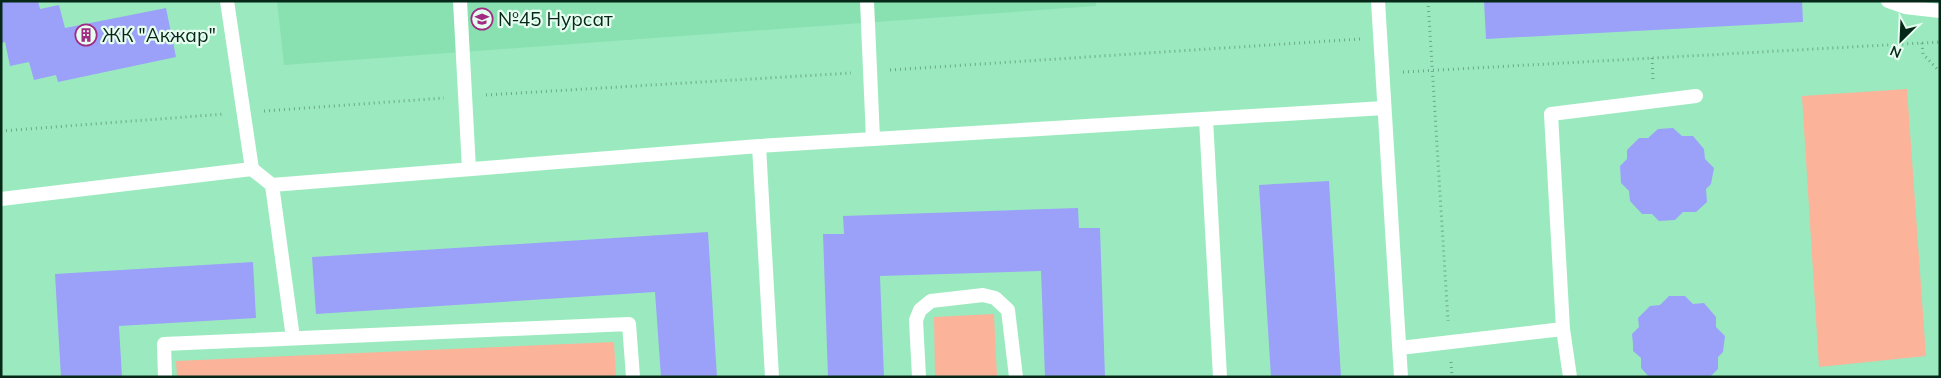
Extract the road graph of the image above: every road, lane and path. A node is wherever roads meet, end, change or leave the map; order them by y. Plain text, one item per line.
1 (227, 1) edge
2 (460, 1) edge
3 (867, 1) edge
4 (1378, 1) edge
5 (1428, 1) edge
6 (1888, 1) edge
7 (1940, 11) edge
8 (1380, 37) junction
9 (1940, 42) edge
10 (1922, 43) junction
11 (1432, 71) junction
12 (870, 72) junction
13 (1940, 72) edge
14 (1383, 73) junction
15 (465, 96) junction
16 (1696, 96) dead end
17 (1384, 108) junction
18 (244, 113) junction
19 (1206, 119) junction
20 (1, 131) edge
21 (873, 139) junction
22 (759, 146) junction
23 (252, 169) junction
24 (469, 169) junction
25 (272, 185) junction
26 (1, 199) edge
27 (1563, 329) junction
28 (293, 338) junction
29 (1449, 343) junction
30 (1400, 348) junction
31 (166, 377) edge
32 (633, 377) edge
33 (772, 377) edge
34 (919, 377) edge
35 (1016, 377) edge
36 (1220, 377) edge
37 (1401, 377) edge
38 (1452, 377) edge
39 (1570, 377) edge

1 - 18 lane
2 - 15 lane
3 - 12 lane
4 - 8 lane
5 - 11 path
6 - 7 lane
8 - 12 path
8 - 14 lane
9 - 10 path
10 - 11 path
10 - 13 path
11 - 14 path
11 - 29 path
12 - 15 path
12 - 21 lane
14 - 17 lane
15 - 18 path
15 - 24 lane
16 - 27 lane
17 - 19 lane
17 - 30 lane
18 - 20 path
18 - 23 lane
19 - 21 lane
19 - 36 lane
21 - 22 lane
22 - 24 lane
22 - 33 lane
23 - 25 lane
23 - 26 lane
24 - 25 lane
25 - 28 lane
27 - 29 lane
27 - 39 lane
28 - 31 lane
28 - 32 lane
29 - 30 lane
29 - 38 path
30 - 37 lane
34 - 35 lane

